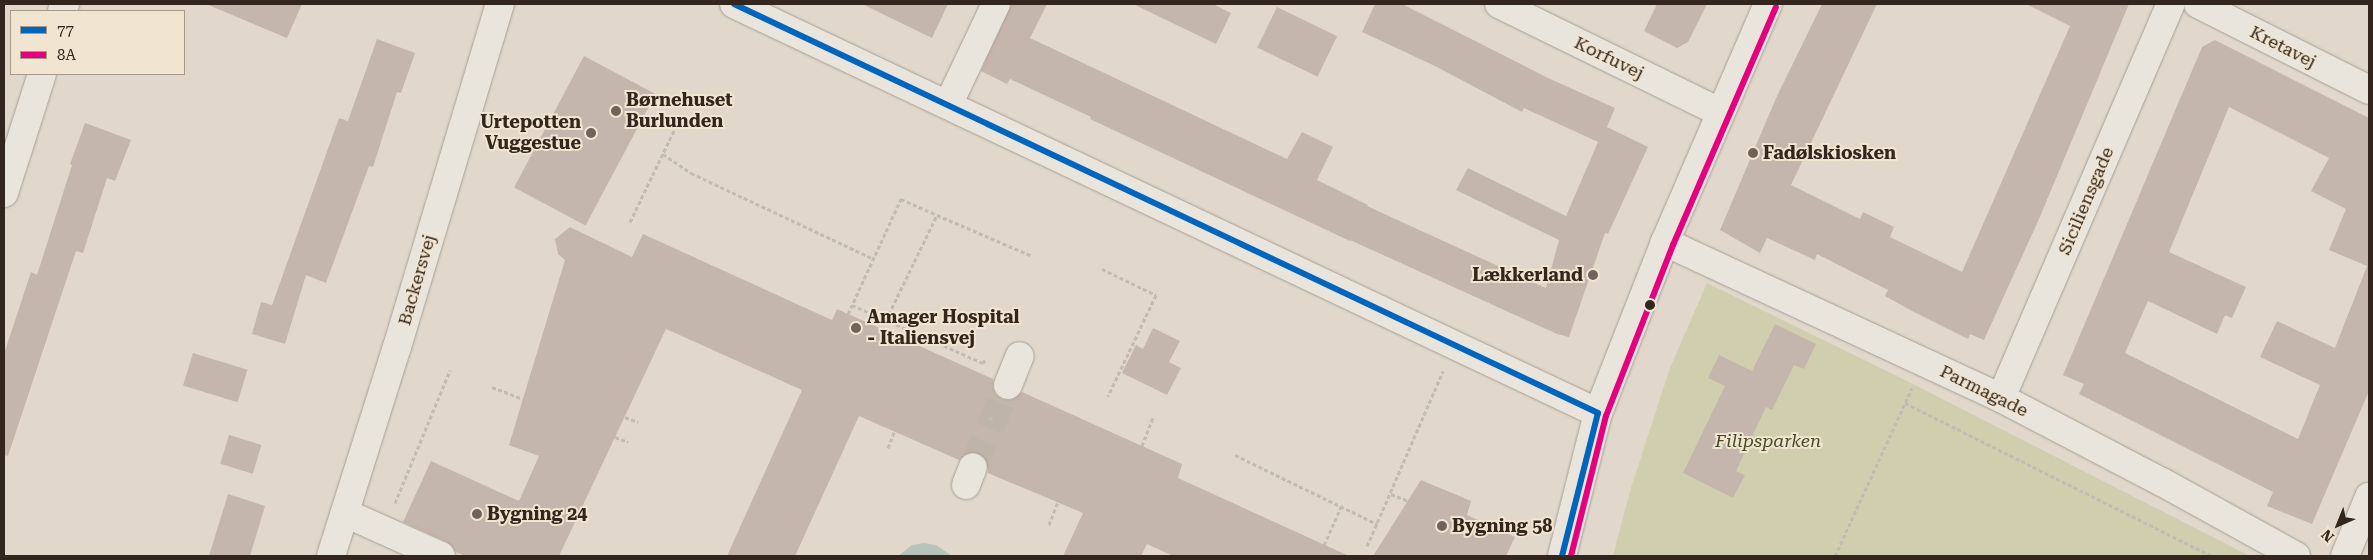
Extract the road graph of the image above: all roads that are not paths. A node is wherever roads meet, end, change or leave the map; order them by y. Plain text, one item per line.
1 (500, 4) edge
2 (734, 4) edge
3 (996, 4) edge
4 (1499, 4) edge
5 (1768, 4) edge
6 (2172, 4) edge
7 (2198, 4) edge
8 (42, 75) edge
9 (2369, 90) edge
10 (948, 105) junction
11 (1719, 112) junction
12 (4, 193) edge
13 (1665, 242) junction
14 (1020, 356) dead end
15 (1008, 385) tunnel mouth
16 (2001, 398) junction
17 (1598, 412) junction
18 (2369, 497) edge
19 (345, 513) junction
20 (331, 556) edge
21 (441, 556) edge
22 (1562, 556) edge
23 (2296, 556) edge
24 (2346, 556) edge

1 - 19 street, Backersvej
2 - 10 street
3 - 10 street
4 - 11 street, Korfuvej
5 - 11 street
6 - 16 street, Siciliensgade
7 - 9 street, Kretavej
8 - 12 street
10 - 17 street
11 - 13 street
13 - 16 street, Parmagade
13 - 17 street
14 - 15 street
16 - 23 street, Parmagade
17 - 22 street
18 - 24 street
19 - 20 street, Backersvej
19 - 21 street

